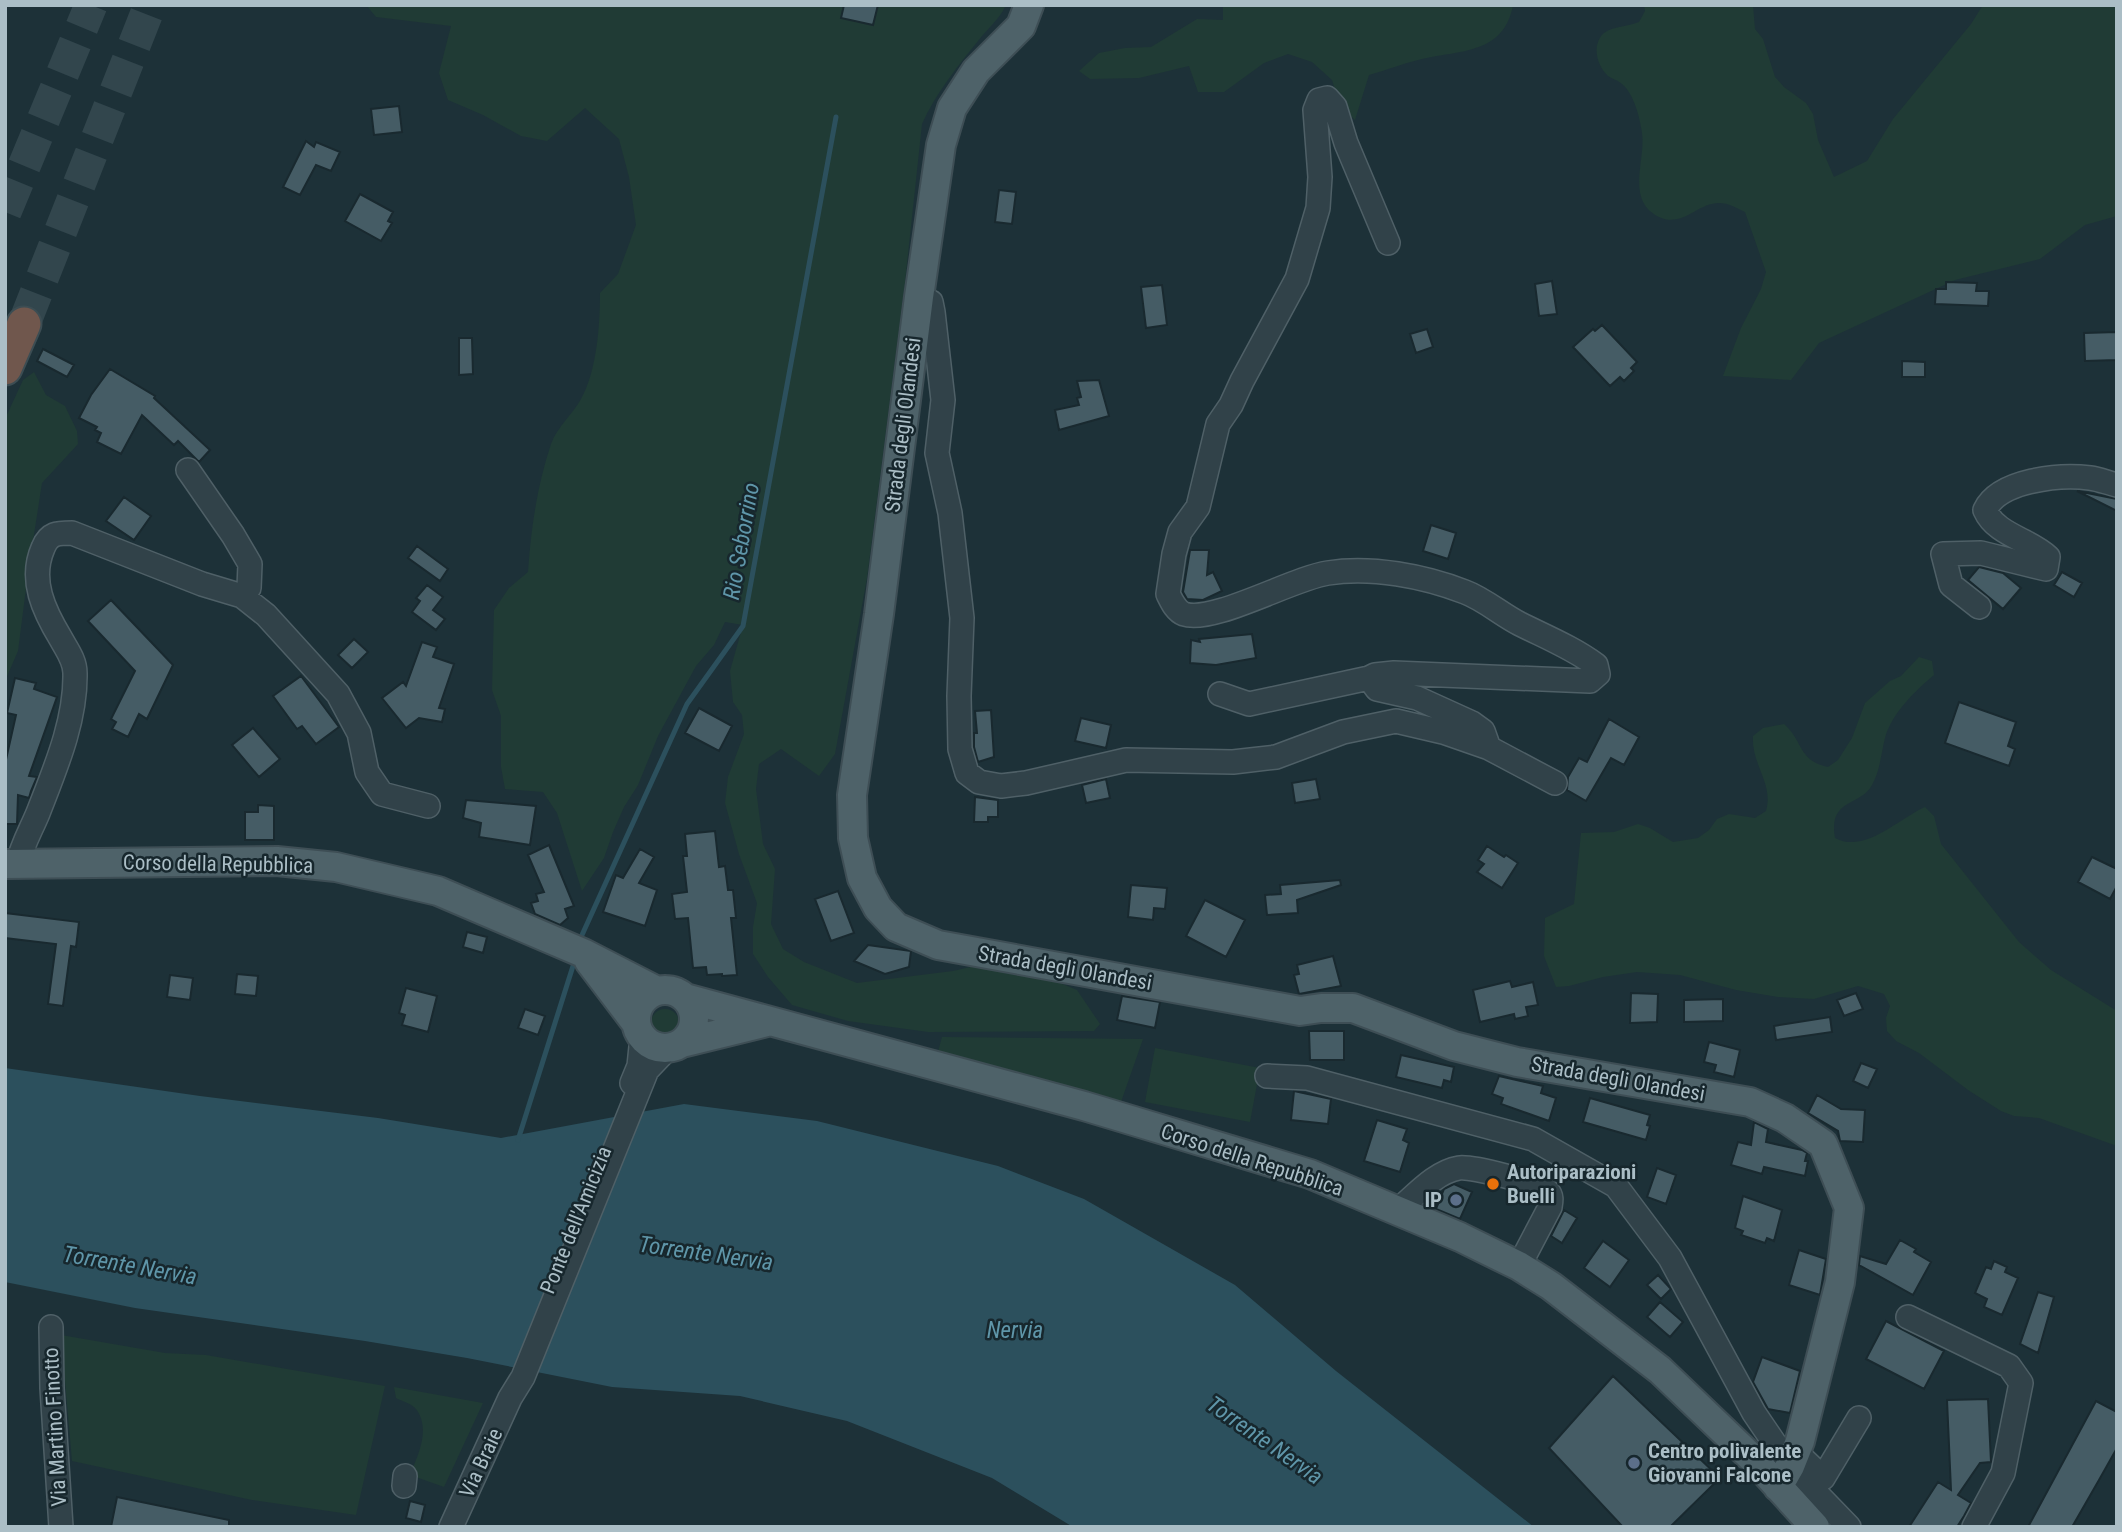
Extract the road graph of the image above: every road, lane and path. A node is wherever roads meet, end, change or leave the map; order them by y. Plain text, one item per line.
1 (1029, 5) edge
2 (1388, 243) dead end
3 (919, 297) junction
4 (24, 324) tunnel mouth
5 (5, 368) edge
6 (188, 470) dead end
7 (2117, 485) edge
8 (242, 596) junction
9 (1979, 607) dead end
10 (1369, 678) junction
11 (1220, 694) dead end
12 (1489, 748) junction
13 (1555, 783) dead end
14 (428, 806) dead end
15 (12, 863) edge
16 (583, 953) junction
17 (657, 991) junction
18 (685, 998) junction
19 (769, 1021) junction
20 (639, 1030) junction
21 (675, 1046) junction
22 (643, 1068) junction
23 (1267, 1076) dead end
24 (1397, 1211) junction
25 (1519, 1266) junction
26 (1908, 1317) dead end
27 (51, 1327) dead end
28 (510, 1398) joint
29 (1859, 1418) dead end
30 (1788, 1468) junction
31 (61, 1527) edge
32 (451, 1527) edge
33 (1815, 1527) edge
34 (1849, 1527) edge
35 (1975, 1527) edge

1 - 3 main road, Strada degli Olandesi
2 - 10 street
3 - 12 street
3 - 30 main road, Strada degli Olandesi
4 - 5 highway
6 - 8 street
7 - 9 street
8 - 14 street
8 - 15 street
10 - 11 street
10 - 12 street
12 - 13 street
15 - 16 main road, Corso della Repubblica
16 - 17 main road, Corso della Repubblica
16 - 20 main road, Corso della Repubblica
17 - 18 main road
17 - 20 main road
18 - 19 main road, Corso della Repubblica
18 - 21 main road
19 - 21 main road, Corso della Repubblica
19 - 24 main road, Corso della Repubblica
20 - 21 main road
20 - 22 street
21 - 22 street
22 - 28 street, Ponte dell'Amicizia
23 - 30 street
24 - 25 main road, Corso della Repubblica
24 - 25 street
25 - 30 main road, Corso della Repubblica
26 - 35 street
27 - 31 street, Via Martino Finotto
28 - 32 street, Via Braie
29 - 30 street
30 - 33 main road, Corso della Repubblica
30 - 34 street

